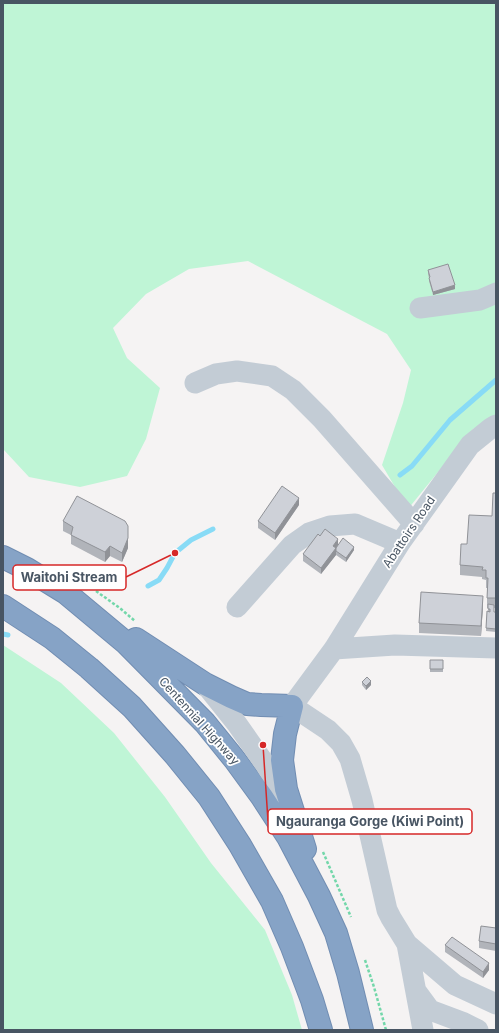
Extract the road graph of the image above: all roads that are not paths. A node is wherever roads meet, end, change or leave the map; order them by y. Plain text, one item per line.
1 (496, 294) edge
2 (420, 308) dead end
3 (195, 383) dead end
4 (496, 425) edge
5 (414, 524) junction
6 (400, 543) junction
7 (3, 557) edge
8 (66, 593) junction
9 (3, 606) edge
10 (237, 608) dead end
11 (334, 648) junction
12 (496, 648) edge
13 (205, 684) junction
14 (292, 706) junction
15 (291, 806) junction
16 (319, 896) junction
17 (407, 944) junction
18 (415, 990) junction
19 (496, 1004) edge
20 (321, 1030) edge
21 (362, 1030) edge
22 (423, 1030) edge
23 (478, 1030) edge

1 - 2 lane
3 - 5 lane
4 - 5 lane, Abattoirs Road
5 - 6 lane, Abattoirs Road
6 - 10 lane
6 - 11 lane, Abattoirs Road
7 - 8 highway, Centennial Highway
8 - 13 highway
8 - 16 highway, Centennial Highway
9 - 20 highway
11 - 12 lane
11 - 14 lane, Abattoirs Road
13 - 14 highway
13 - 15 lane
14 - 15 highway
14 - 17 lane
15 - 16 highway
16 - 21 highway, Centennial Highway
17 - 18 lane
17 - 19 lane
18 - 22 lane
18 - 23 lane

